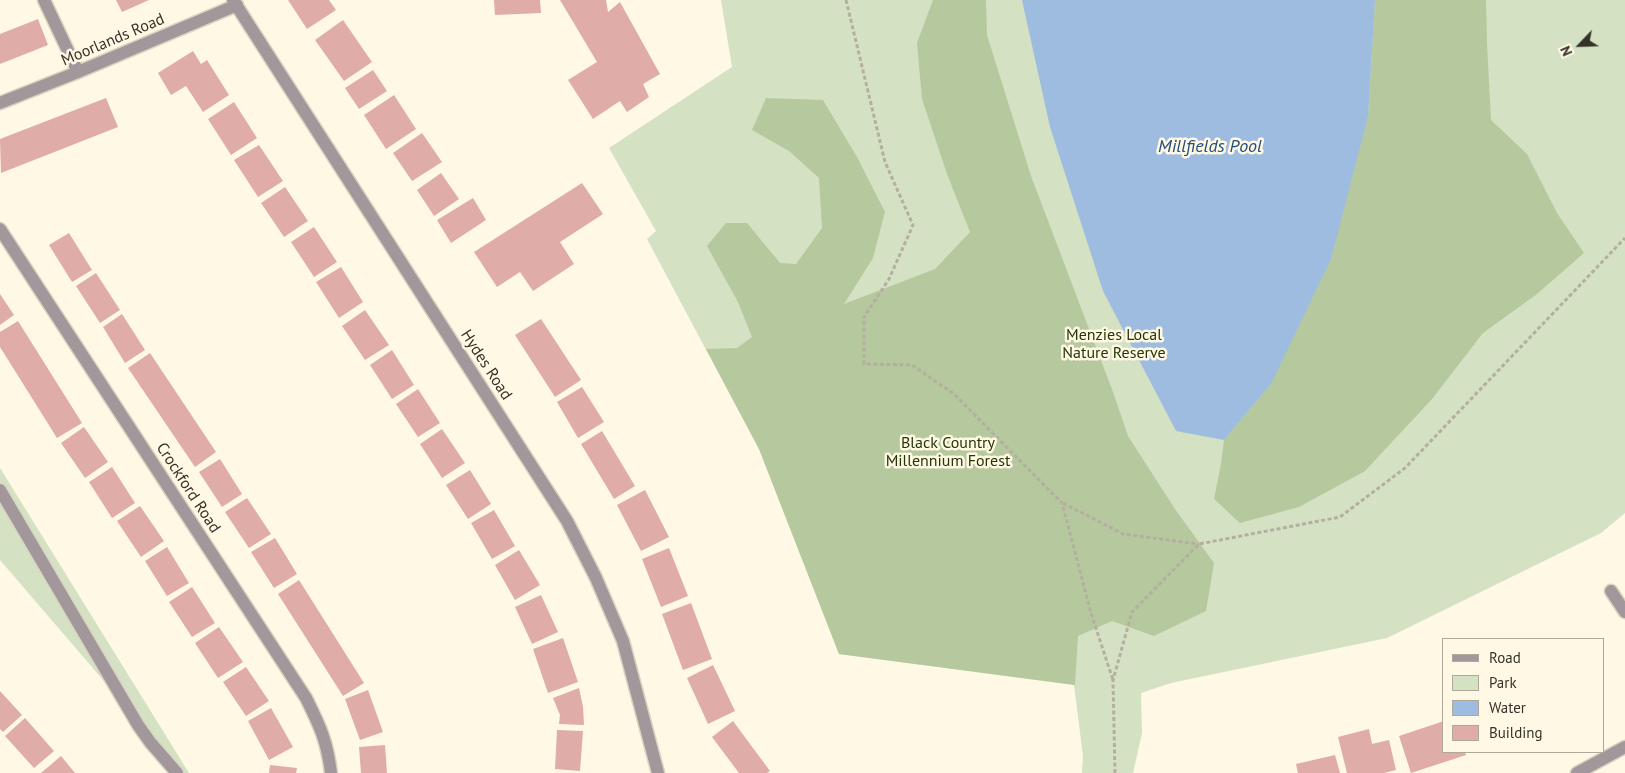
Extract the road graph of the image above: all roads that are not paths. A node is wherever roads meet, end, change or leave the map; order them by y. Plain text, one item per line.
1 (44, 0) edge
2 (235, 3) edge
3 (78, 72) junction
4 (0, 103) edge
5 (0, 229) edge
6 (0, 490) edge
7 (1610, 591) dead end
8 (1625, 612) edge
9 (1625, 747) edge
10 (177, 773) edge
11 (331, 773) edge
12 (658, 773) edge
13 (1577, 773) edge

1 - 3 street
2 - 3 street, Moorlands Road
2 - 12 street, Hydes Road
3 - 4 street, Moorlands Road
5 - 11 street, Crockford Road
6 - 10 street
7 - 8 street
9 - 13 street

